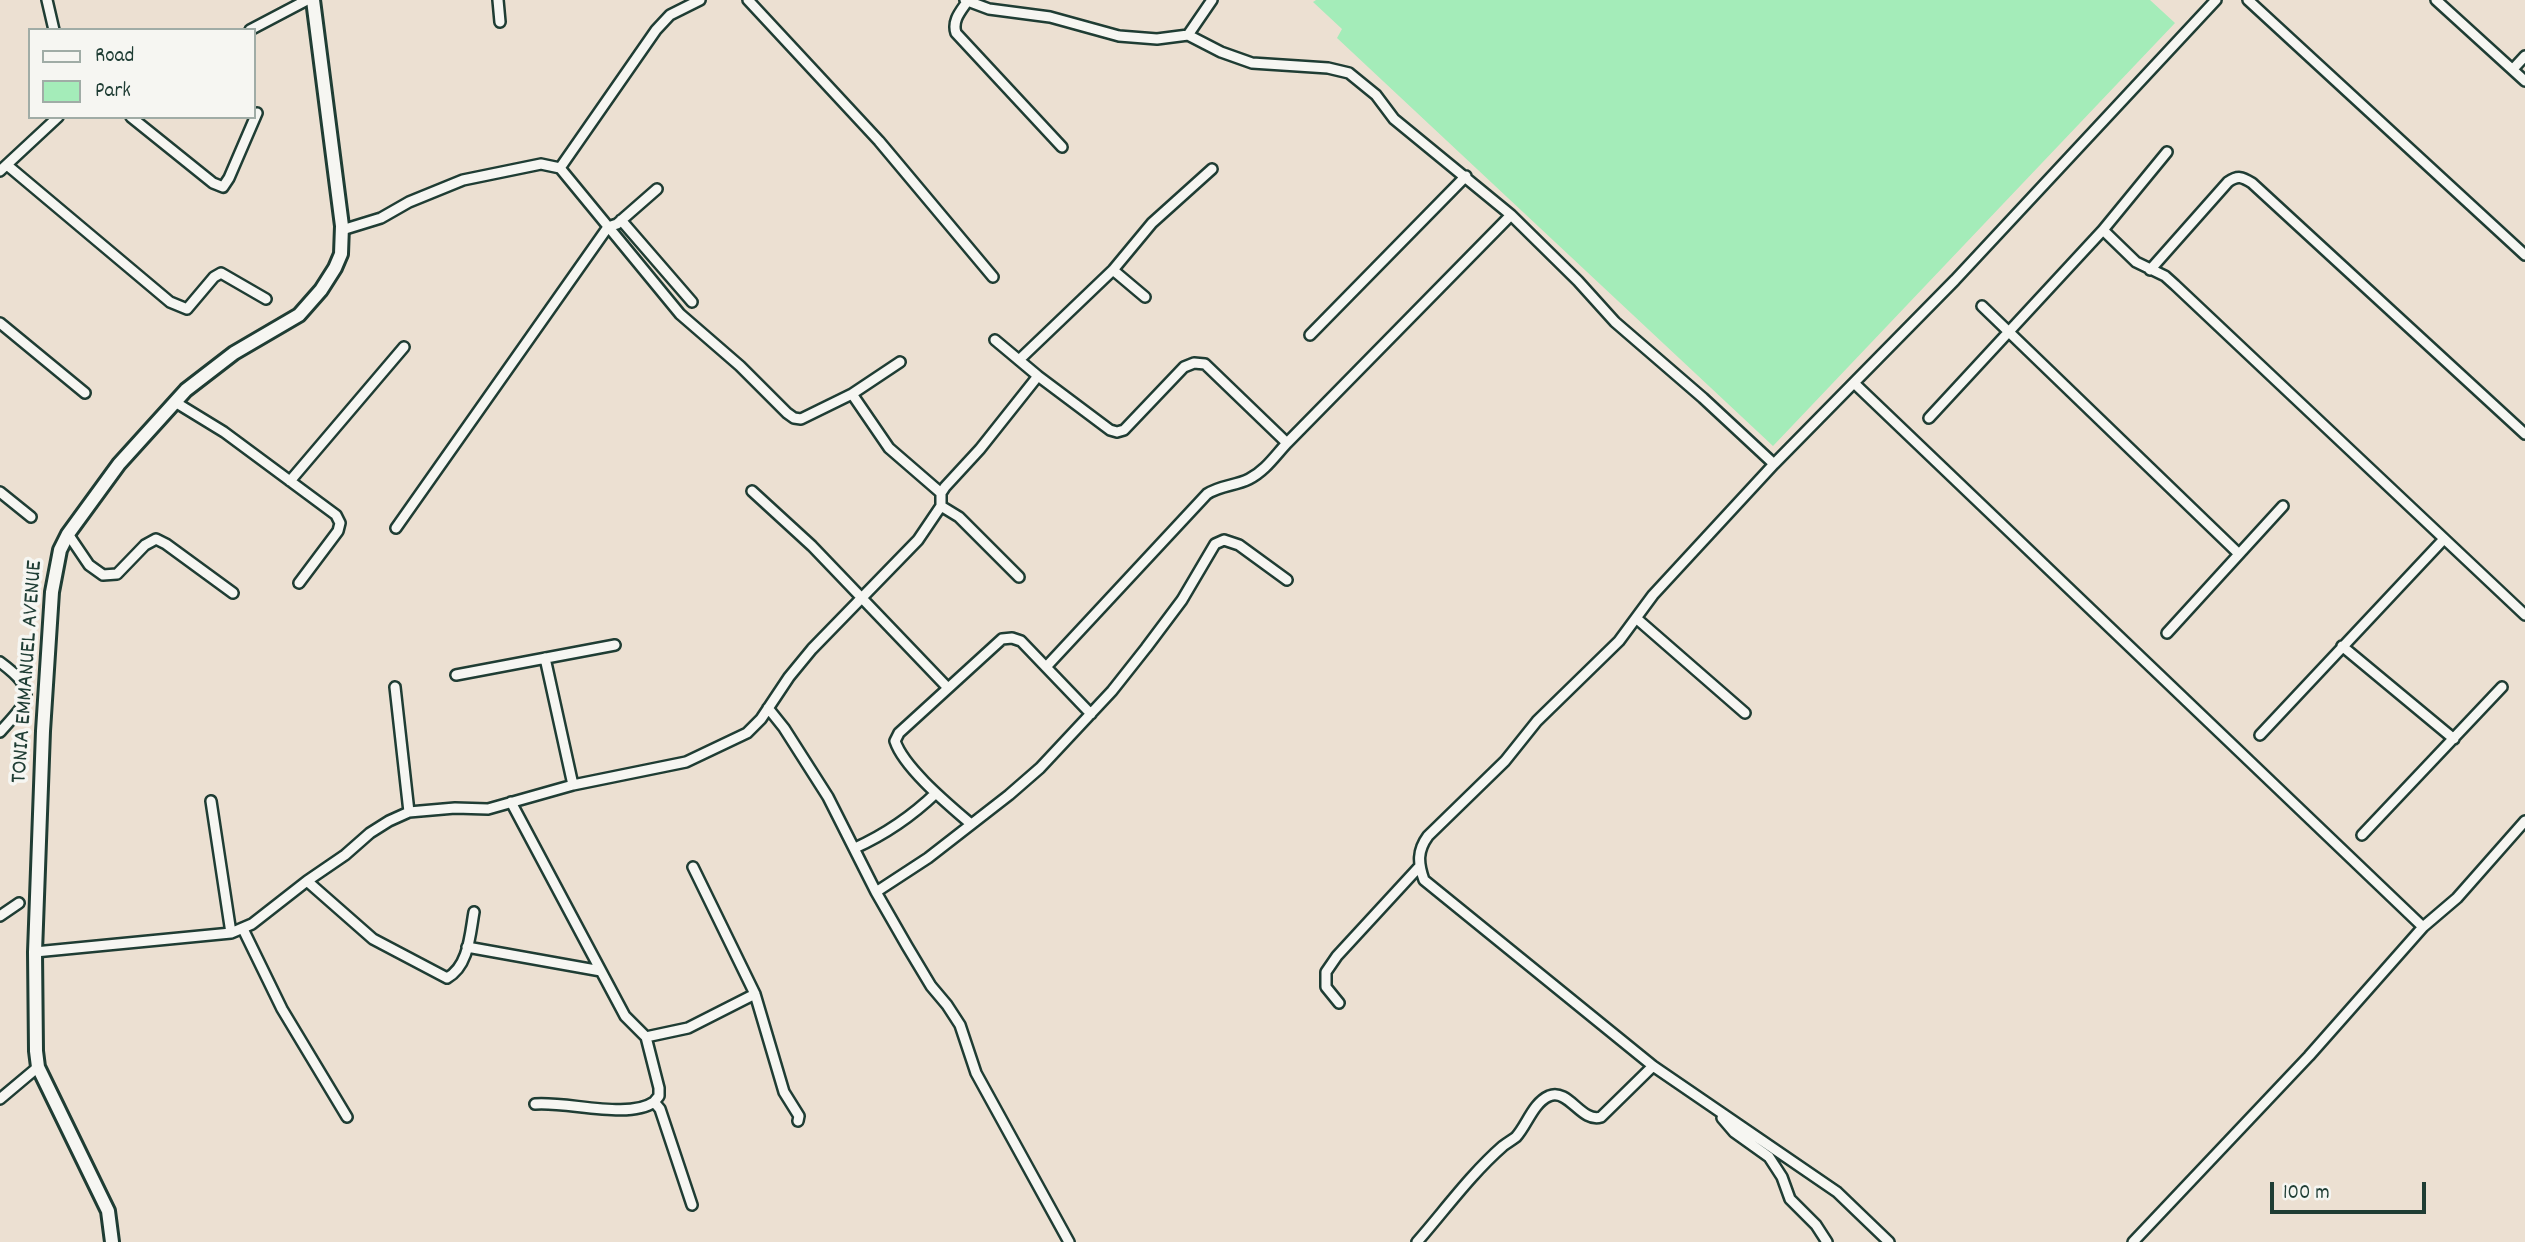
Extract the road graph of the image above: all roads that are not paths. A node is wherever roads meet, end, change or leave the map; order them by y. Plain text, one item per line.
1 (47, 0) edge
2 (307, 0) edge
3 (313, 0) edge
4 (498, 0) edge
5 (700, 0) edge
6 (748, 0) edge
7 (1212, 0) edge
8 (2216, 0) edge
9 (2248, 0) edge
10 (2436, 0) edge
11 (966, 1) edge
12 (500, 22) dead end
13 (54, 28) edge
14 (254, 28) edge
15 (1188, 35) junction
16 (2525, 56) edge
17 (2513, 69) junction
18 (2525, 81) edge
19 (56, 119) edge
20 (133, 119) edge
21 (254, 119) edge
22 (1062, 147) dead end
23 (2167, 152) dead end
24 (4, 168) edge
25 (560, 168) junction
26 (1212, 169) dead end
27 (1466, 176) junction
28 (657, 189) dead end
29 (1511, 215) junction
30 (621, 220) junction
31 (608, 227) junction
32 (342, 230) junction
33 (2103, 230) junction
34 (2525, 255) edge
35 (1113, 270) junction
36 (2150, 270) junction
37 (993, 277) dead end
38 (1145, 297) dead end
39 (266, 299) dead end
40 (692, 302) dead end
41 (1982, 306) dead end
42 (0, 323) edge
43 (2008, 332) junction
44 (1310, 335) dead end
45 (995, 340) dead end
46 (404, 347) dead end
47 (1020, 359) junction
48 (900, 362) dead end
49 (1038, 376) junction
50 (1854, 383) junction
51 (85, 393) dead end
52 (852, 394) junction
53 (175, 402) junction
54 (1929, 418) dead end
55 (2525, 434) edge
56 (1287, 443) junction
57 (1774, 464) junction
58 (290, 481) junction
59 (752, 491) dead end
60 (0, 492) edge
61 (941, 493) junction
62 (941, 506) junction
63 (2283, 506) dead end
64 (32, 517) dead end
65 (396, 528) dead end
66 (68, 534) junction
67 (2444, 538) junction
68 (2238, 553) junction
69 (1019, 577) dead end
70 (1286, 580) dead end
71 (299, 583) dead end
72 (233, 593) dead end
73 (861, 597) junction
74 (2525, 615) edge
75 (1636, 618) junction
76 (2167, 633) dead end
77 (615, 645) dead end
78 (2342, 646) junction
79 (545, 658) junction
80 (0, 662) edge
81 (1046, 667) junction
82 (456, 675) dead end
83 (395, 687) dead end
84 (2502, 687) dead end
85 (948, 688) junction
86 (768, 708) junction
87 (1745, 713) dead end
88 (1091, 714) junction
89 (0, 732) edge
90 (2260, 735) dead end
91 (2454, 738) junction
92 (573, 785) junction
93 (936, 793) junction
94 (211, 801) dead end
95 (511, 802) junction
96 (409, 813) junction
97 (2525, 821) edge
98 (971, 824) junction
99 (2362, 835) dead end
100 (855, 848) junction
101 (693, 867) dead end
102 (1419, 867) junction
103 (307, 881) junction
104 (876, 892) junction
105 (19, 903) dead end
106 (474, 912) dead end
107 (0, 916) edge
108 (2423, 927) junction
109 (243, 929) junction
110 (231, 933) junction
111 (467, 947) junction
112 (35, 953) junction
113 (601, 971) junction
114 (755, 994) junction
115 (1339, 1003) dead end
116 (646, 1037) junction
117 (1653, 1066) junction
118 (38, 1067) junction
119 (0, 1099) edge
120 (654, 1102) junction
121 (535, 1104) dead end
122 (1712, 1108) junction
123 (347, 1117) dead end
124 (798, 1121) dead end
125 (692, 1205) dead end
126 (112, 1242) edge
127 (1069, 1242) edge
128 (1417, 1242) edge
129 (1827, 1242) edge
130 (1889, 1242) edge
131 (2133, 1242) edge

1 - 13 street
2 - 14 street
3 - 32 street, TONIA EMMANUEL AVENUE
4 - 12 street
5 - 25 street
6 - 37 street
7 - 15 street
8 - 50 street
9 - 34 street
10 - 17 street
11 - 15 street
11 - 22 street
15 - 27 street
16 - 17 street
17 - 18 street
19 - 24 street
20 - 21 street
23 - 33 street
24 - 39 street
25 - 31 street
25 - 32 street
26 - 35 street
27 - 29 street
27 - 44 street
28 - 30 street
29 - 56 street
29 - 57 street
30 - 31 street
30 - 40 street
31 - 52 street
31 - 65 street
32 - 53 street, TONIA EMMANUEL AVENUE
33 - 36 street
33 - 43 street
35 - 38 street
35 - 47 street
36 - 55 street
36 - 67 street
41 - 43 street
42 - 51 street
43 - 54 street
43 - 68 street
45 - 47 street
46 - 58 street
47 - 49 street
48 - 52 street
49 - 56 street
49 - 61 street
50 - 57 street
50 - 108 street
52 - 61 street
53 - 58 street
53 - 66 street, TONIA EMMANUEL AVENUE
56 - 81 street
57 - 75 street
58 - 71 street
59 - 73 street
60 - 64 street
61 - 62 street
62 - 69 street
62 - 73 street
63 - 68 street
66 - 72 street
66 - 112 street, TONIA EMMANUEL AVENUE
67 - 74 street
67 - 78 street
68 - 76 street
70 - 88 street
73 - 85 street
73 - 86 street
75 - 87 street
75 - 102 street
77 - 79 street
78 - 90 street
78 - 91 street
79 - 82 street
79 - 92 street
80 - 89 street
81 - 85 street
81 - 88 street
83 - 96 street
84 - 91 street
85 - 93 street
86 - 92 street
86 - 100 street
88 - 98 street
91 - 99 street
92 - 95 street
93 - 98 street
93 - 100 street
94 - 110 street
95 - 96 street
95 - 113 street
96 - 103 street
97 - 108 street
98 - 104 street
100 - 104 street
101 - 114 street
102 - 115 street
102 - 117 street
103 - 109 street
103 - 111 street
104 - 127 street
105 - 107 street
106 - 111 street
108 - 131 street
109 - 110 street
109 - 123 street
110 - 112 street
111 - 113 street
112 - 118 street, TONIA EMMANUEL AVENUE
113 - 116 street
114 - 116 street
114 - 124 street
116 - 120 street
117 - 122 street
117 - 128 street
118 - 119 street
118 - 126 street, TONIA EMMANUEL AVENUE
120 - 121 street
120 - 125 street
122 - 129 street
122 - 130 street

